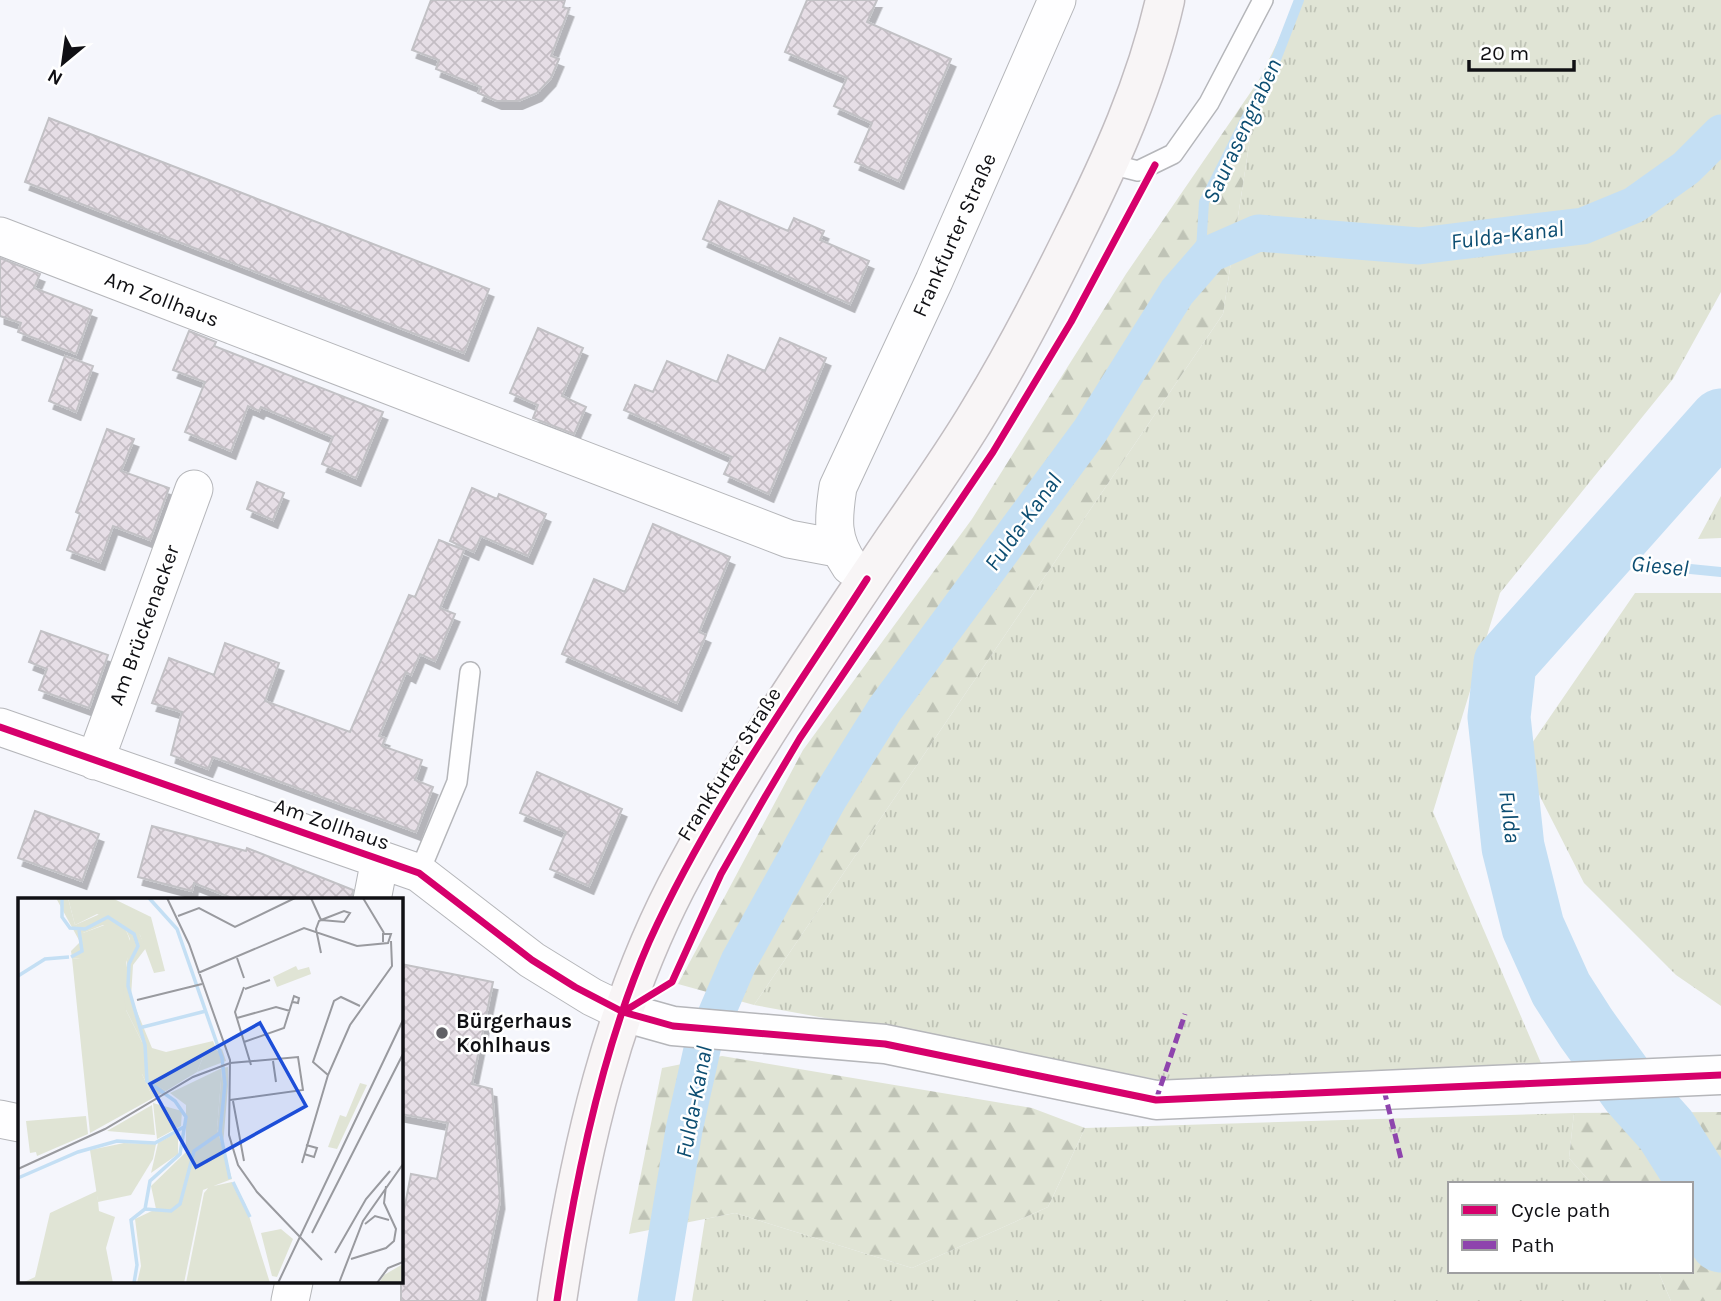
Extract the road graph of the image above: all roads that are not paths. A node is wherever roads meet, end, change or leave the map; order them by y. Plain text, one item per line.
1 (1057, 0) edge
2 (1165, 0) edge
3 (1264, 0) edge
4 (1110, 164) junction
5 (0, 236) edge
6 (194, 489) dead end
7 (837, 548) junction
8 (867, 579) junction
9 (470, 672) dead end
10 (0, 727) edge
11 (95, 761) junction
12 (380, 859) junction
13 (419, 873) junction
14 (372, 898) edge
15 (623, 1012) junction
16 (1721, 1075) edge
17 (0, 1119) edge
18 (18, 1123) edge
19 (557, 1301) edge

1 - 7 street, Frankfurter Straße
2 - 4 main road, Frankfurter Straße
3 - 4 lane
4 - 8 main road, Frankfurter Straße
5 - 7 street, Am Zollhaus
6 - 11 street, Am Brückenacker
7 - 8 street
8 - 15 main road, Frankfurter Straße
9 - 13 lane
10 - 11 street, Am Zollhaus
11 - 12 street, Am Zollhaus
12 - 13 street, Am Zollhaus
12 - 14 street
13 - 15 street, Am Zollhaus
15 - 16 street
15 - 19 main road, Frankfurter Straße
17 - 18 street

